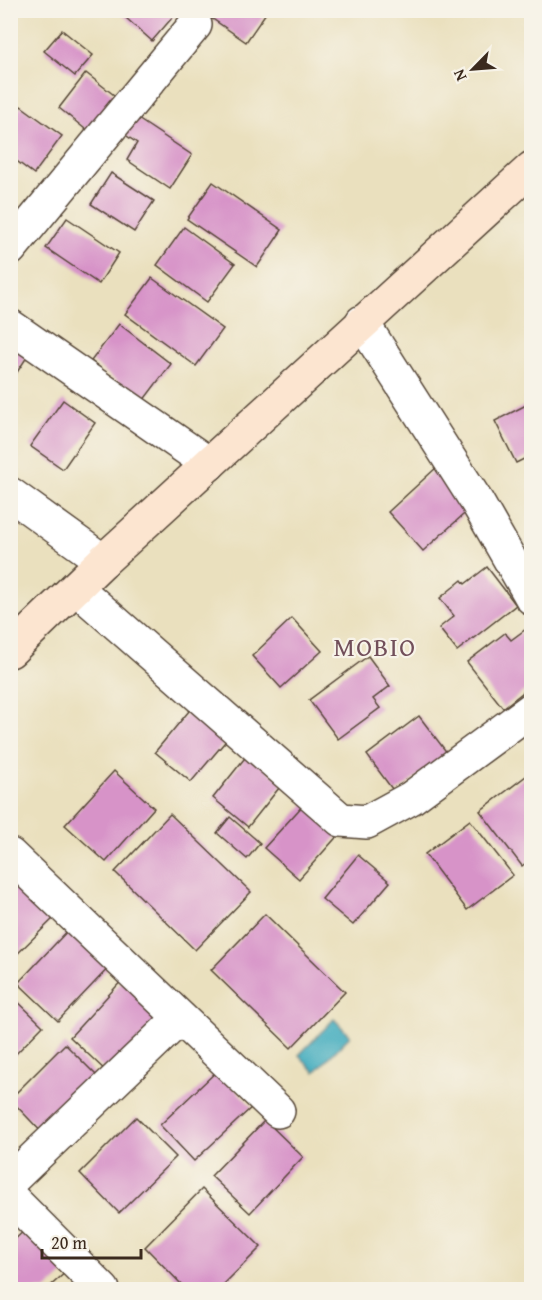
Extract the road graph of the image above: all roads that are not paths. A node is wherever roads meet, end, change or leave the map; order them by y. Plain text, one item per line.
1 (195, 25) dead end
2 (531, 168) edge
3 (10, 249) edge
4 (362, 322) junction
5 (10, 326) edge
6 (209, 464) junction
7 (10, 494) edge
8 (103, 561) junction
9 (76, 588) junction
10 (531, 598) edge
11 (10, 651) edge
12 (531, 709) edge
13 (10, 855) edge
14 (180, 1018) junction
15 (278, 1111) dead end
16 (10, 1181) edge
17 (10, 1197) edge
18 (103, 1290) edge

1 - 3 street
2 - 4 main road
4 - 6 main road
4 - 10 street
5 - 6 street
6 - 8 main road
7 - 8 street
8 - 9 main road
9 - 11 main road
9 - 12 street
13 - 14 street
14 - 15 street
14 - 16 street
17 - 18 street

